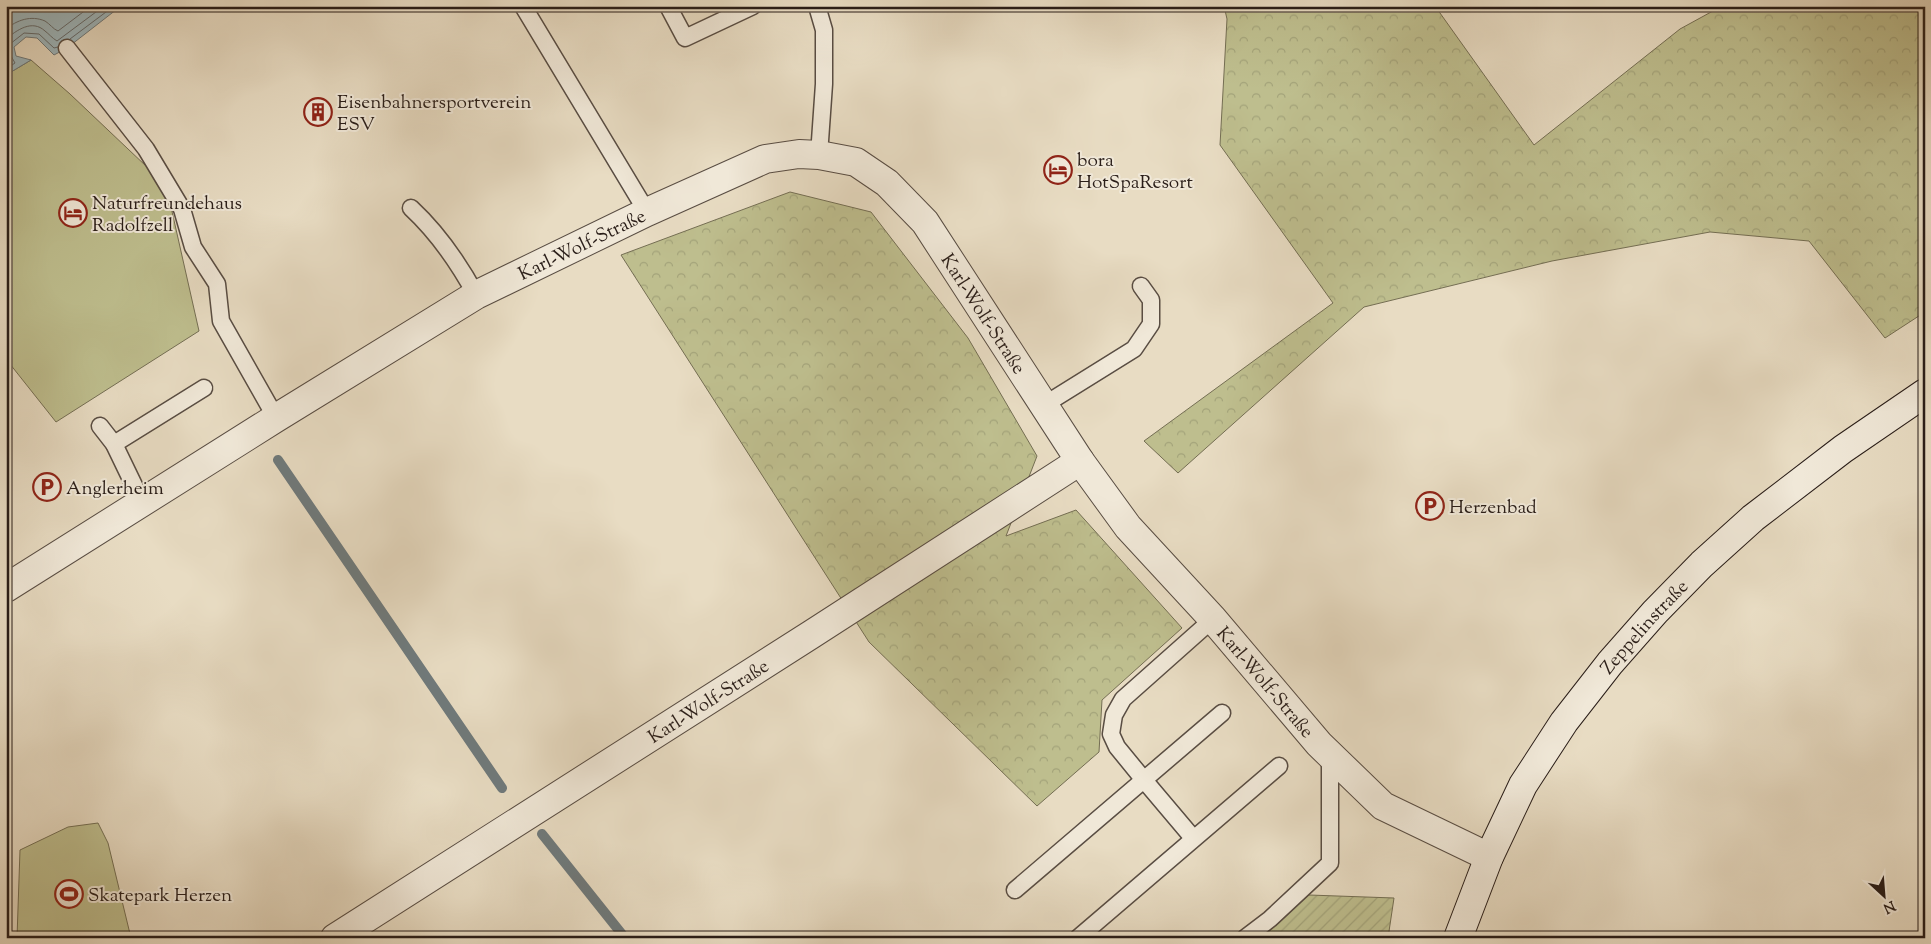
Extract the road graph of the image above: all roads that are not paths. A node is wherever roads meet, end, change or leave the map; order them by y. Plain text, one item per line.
1 (523, 6) edge
2 (668, 6) edge
3 (753, 6) edge
4 (817, 6) edge
5 (67, 48) dead end
6 (819, 155) junction
7 (411, 208) dead end
8 (647, 212) junction
9 (1141, 286) dead end
10 (476, 295) junction
11 (204, 388) dead end
12 (1925, 393) edge
13 (1044, 405) junction
14 (276, 418) junction
15 (100, 426) dead end
16 (114, 444) junction
17 (1080, 461) junction
18 (142, 502) junction
19 (6, 588) edge
20 (1214, 619) junction
21 (1222, 713) dead end
22 (1330, 753) junction
23 (1279, 766) dead end
24 (1144, 780) junction
25 (1193, 838) junction
26 (1489, 857) junction
27 (1015, 890) dead end
28 (335, 938) edge
29 (1078, 938) edge
30 (1245, 938) edge
31 (1458, 938) edge

1 - 8 lane
2 - 3 lane
4 - 6 lane
5 - 14 lane
6 - 8 street, Karl-Wolf-Straße
6 - 13 street, Karl-Wolf-Straße
7 - 10 lane
8 - 10 street, Karl-Wolf-Straße
9 - 13 lane
10 - 14 street, Karl-Wolf-Straße
11 - 16 lane
12 - 26 street, Zeppelinstraße
13 - 17 street, Karl-Wolf-Straße
14 - 18 street, Karl-Wolf-Straße
15 - 16 lane
16 - 18 lane
17 - 20 street, Karl-Wolf-Straße
17 - 28 street, Karl-Wolf-Straße
18 - 19 street, Karl-Wolf-Straße
20 - 22 street, Karl-Wolf-Straße
20 - 24 lane
21 - 24 lane
22 - 26 street, Karl-Wolf-Straße
22 - 30 lane
23 - 25 lane
24 - 25 lane
24 - 27 lane
25 - 29 lane
26 - 31 street, Zeppelinstraße

